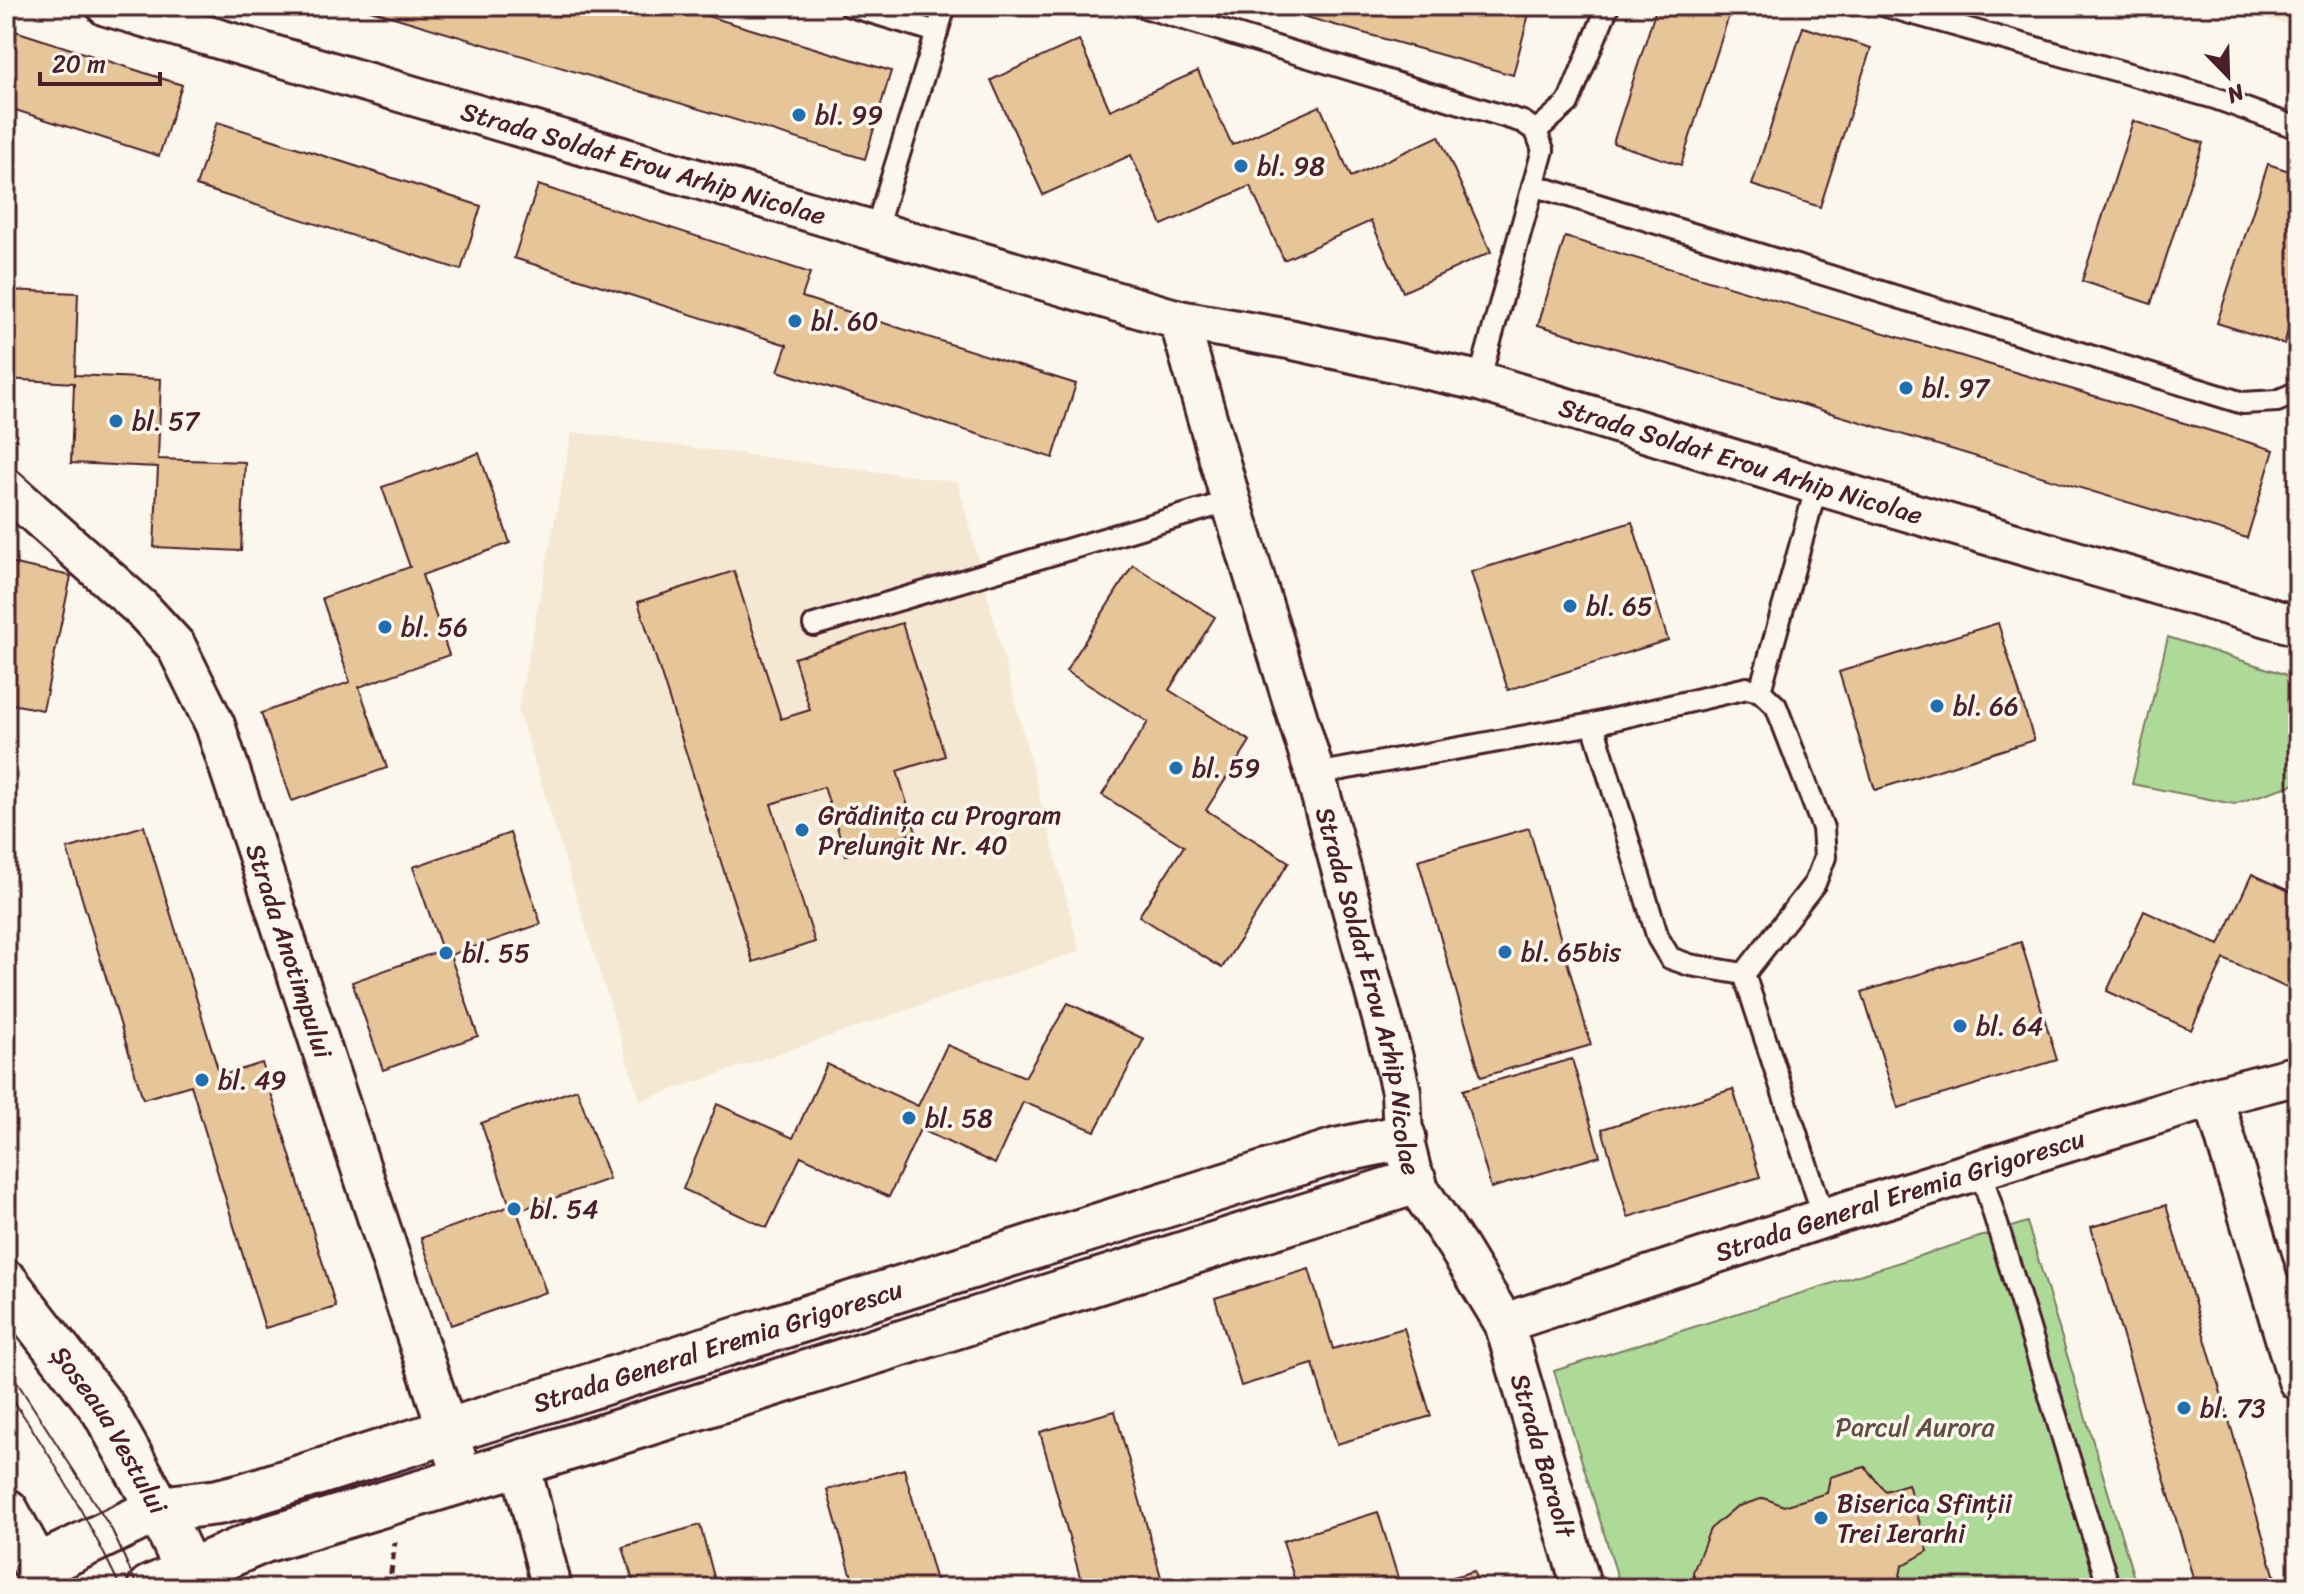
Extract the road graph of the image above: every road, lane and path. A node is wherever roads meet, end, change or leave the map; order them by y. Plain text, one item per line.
1 (850, 6) edge
2 (945, 6) edge
3 (1141, 6) edge
4 (1608, 6) edge
5 (1886, 6) edge
6 (117, 8) edge
7 (937, 32) junction
8 (2298, 128) edge
9 (1536, 131) junction
10 (1533, 185) junction
11 (875, 232) junction
12 (1179, 320) junction
13 (1479, 381) junction
14 (2298, 392) edge
15 (1817, 485) junction
16 (6, 488) edge
17 (1231, 501) junction
18 (814, 625) dead end
19 (2298, 626) edge
20 (1760, 691) junction
21 (1593, 724) junction
22 (1315, 774) junction
23 (1744, 974) junction
24 (2298, 1075) edge
25 (2213, 1097) junction
26 (1403, 1137) junction
27 (1980, 1169) junction
28 (1414, 1182) junction
29 (1824, 1218) junction
30 (6, 1283) edge
31 (1504, 1323) junction
32 (2298, 1381) edge
33 (448, 1433) junction
34 (520, 1463) junction
35 (464, 1481) junction
36 (159, 1509) junction
37 (6, 1511) edge
38 (395, 1541) dead end
39 (42, 1577) edge
40 (178, 1582) edge
41 (389, 1588) edge
42 (552, 1588) edge
43 (1582, 1588) edge
44 (2109, 1588) edge

1 - 7 lane
2 - 7 lane
3 - 9 lane
4 - 9 lane
5 - 8 lane
6 - 11 street, Strada Soldat Erou Arhip Nicolae
7 - 11 lane
9 - 10 lane
10 - 13 lane
10 - 14 lane
11 - 12 street, Strada Soldat Erou Arhip Nicolae
12 - 13 street, Strada Soldat Erou Arhip Nicolae
12 - 17 street, Strada Soldat Erou Arhip Nicolae
13 - 15 street, Strada Soldat Erou Arhip Nicolae
15 - 19 street, Strada Soldat Erou Arhip Nicolae
15 - 20 lane
16 - 33 street, Strada Anotimpului
17 - 18 lane
17 - 22 street, Strada Soldat Erou Arhip Nicolae
20 - 21 lane
20 - 23 lane
21 - 22 lane
21 - 23 lane
22 - 26 street, Strada Soldat Erou Arhip Nicolae
23 - 29 lane
24 - 25 street, Strada General Eremia Grigorescu
25 - 27 street, Strada General Eremia Grigorescu
25 - 32 street
26 - 28 street, Strada Soldat Erou Arhip Nicolae
26 - 33 street, Strada General Eremia Grigorescu
27 - 29 street, Strada General Eremia Grigorescu
27 - 44 lane
28 - 31 street, Strada Soldat Erou Arhip Nicolae
28 - 34 street, Strada General Eremia Grigorescu
29 - 31 street, Strada General Eremia Grigorescu
30 - 36 street, Șoseaua Vestului
31 - 43 street, Strada Baraolt
33 - 35 street, Strada Anotimpului
33 - 36 street, Strada General Eremia Grigorescu
34 - 35 street, Strada General Eremia Grigorescu
34 - 42 street
35 - 40 street, Strada General Eremia Grigorescu
36 - 39 street, Strada General Eremia Grigorescu
36 - 40 street, Șoseaua Vestului
37 - 39 street
38 - 41 path

